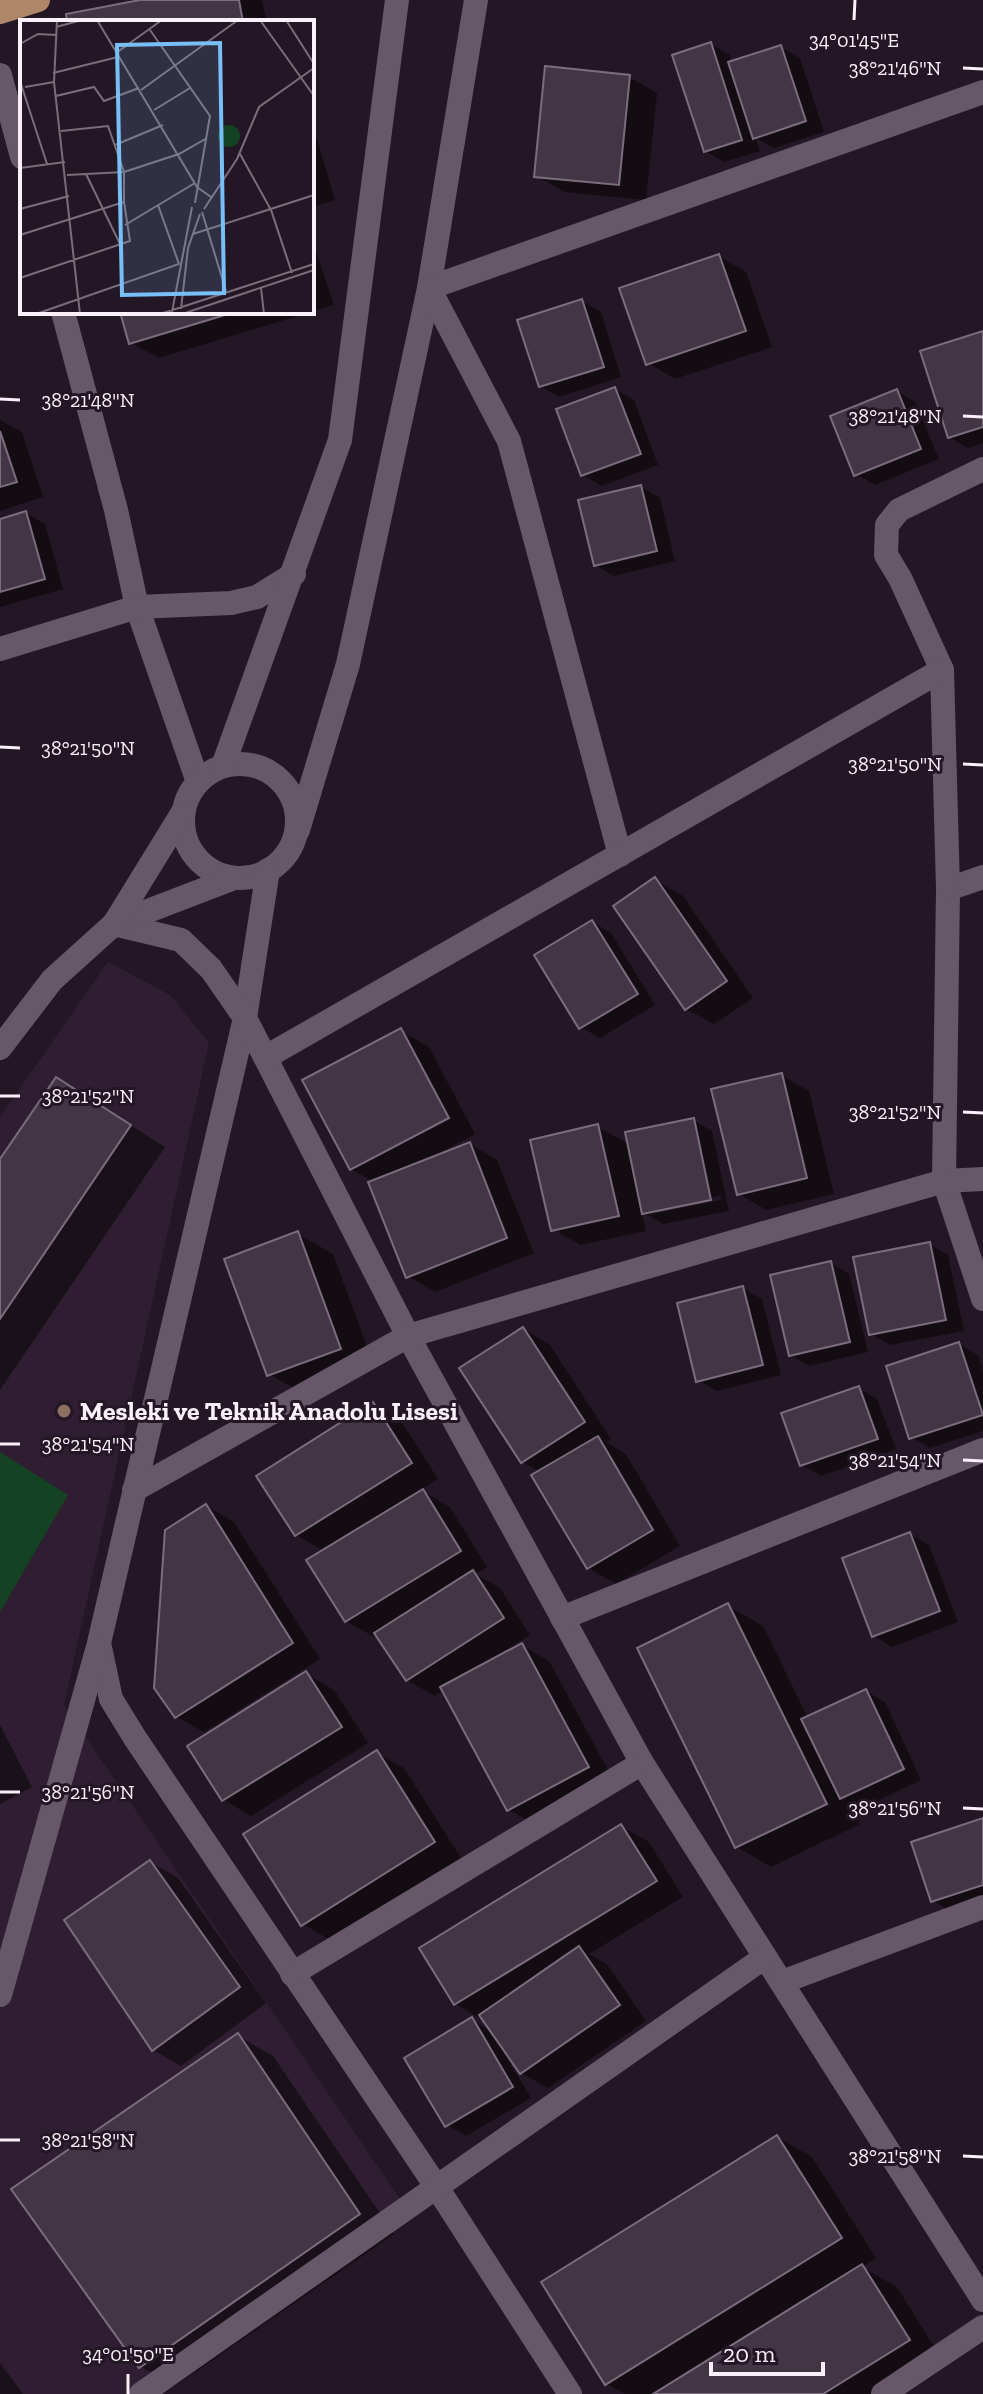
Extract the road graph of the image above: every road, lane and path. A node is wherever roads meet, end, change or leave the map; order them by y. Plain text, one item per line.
1 (38, 0) edge
2 (397, 0) edge
3 (476, 0) edge
4 (0, 12) edge
5 (0, 75) edge
6 (983, 92) edge
7 (20, 150) edge
8 (429, 288) junction
9 (64, 314) edge
10 (983, 470) edge
11 (294, 574) junction
12 (137, 607) junction
13 (0, 649) edge
14 (942, 670) junction
15 (223, 766) junction
16 (198, 782) junction
17 (183, 812) junction
18 (298, 830) junction
19 (620, 855) junction
20 (268, 870) junction
21 (983, 877) edge
22 (234, 878) junction
23 (948, 889) junction
24 (114, 924) junction
25 (245, 1018) junction
26 (0, 1048) edge
27 (266, 1057) junction
28 (983, 1179) edge
29 (944, 1181) junction
30 (983, 1299) edge
31 (408, 1336) junction
32 (983, 1450) edge
33 (134, 1490) junction
34 (562, 1618) junction
35 (99, 1643) junction
36 (642, 1763) junction
37 (983, 1907) edge
38 (765, 1957) junction
39 (292, 1974) junction
40 (782, 1982) junction
41 (0, 1995) edge
42 (438, 2189) junction
43 (979, 2287) edge
44 (983, 2327) edge
45 (141, 2394) edge
46 (570, 2394) edge
47 (883, 2394) edge

1 - 4 main road
2 - 11 street
3 - 8 street
5 - 7 street
6 - 8 street
8 - 18 street
8 - 19 street
9 - 12 street
10 - 14 street
11 - 12 street
11 - 15 street
12 - 13 street
12 - 16 street
14 - 19 street
14 - 23 street
15 - 16 street
15 - 18 street
16 - 17 street
17 - 22 street
17 - 24 street
18 - 20 street
19 - 27 street
20 - 22 street
20 - 25 street
21 - 23 street
22 - 24 street
23 - 29 street
24 - 25 street
24 - 26 street
25 - 27 street
25 - 33 street
27 - 31 street
28 - 29 street
29 - 30 street
29 - 31 street
31 - 33 street
31 - 34 street
32 - 34 street
33 - 35 street
34 - 36 street
35 - 39 street
35 - 41 street
36 - 38 street
36 - 39 street
37 - 40 street
38 - 40 street
38 - 42 street
39 - 42 street
40 - 43 street
42 - 45 street
42 - 46 street
44 - 47 street

